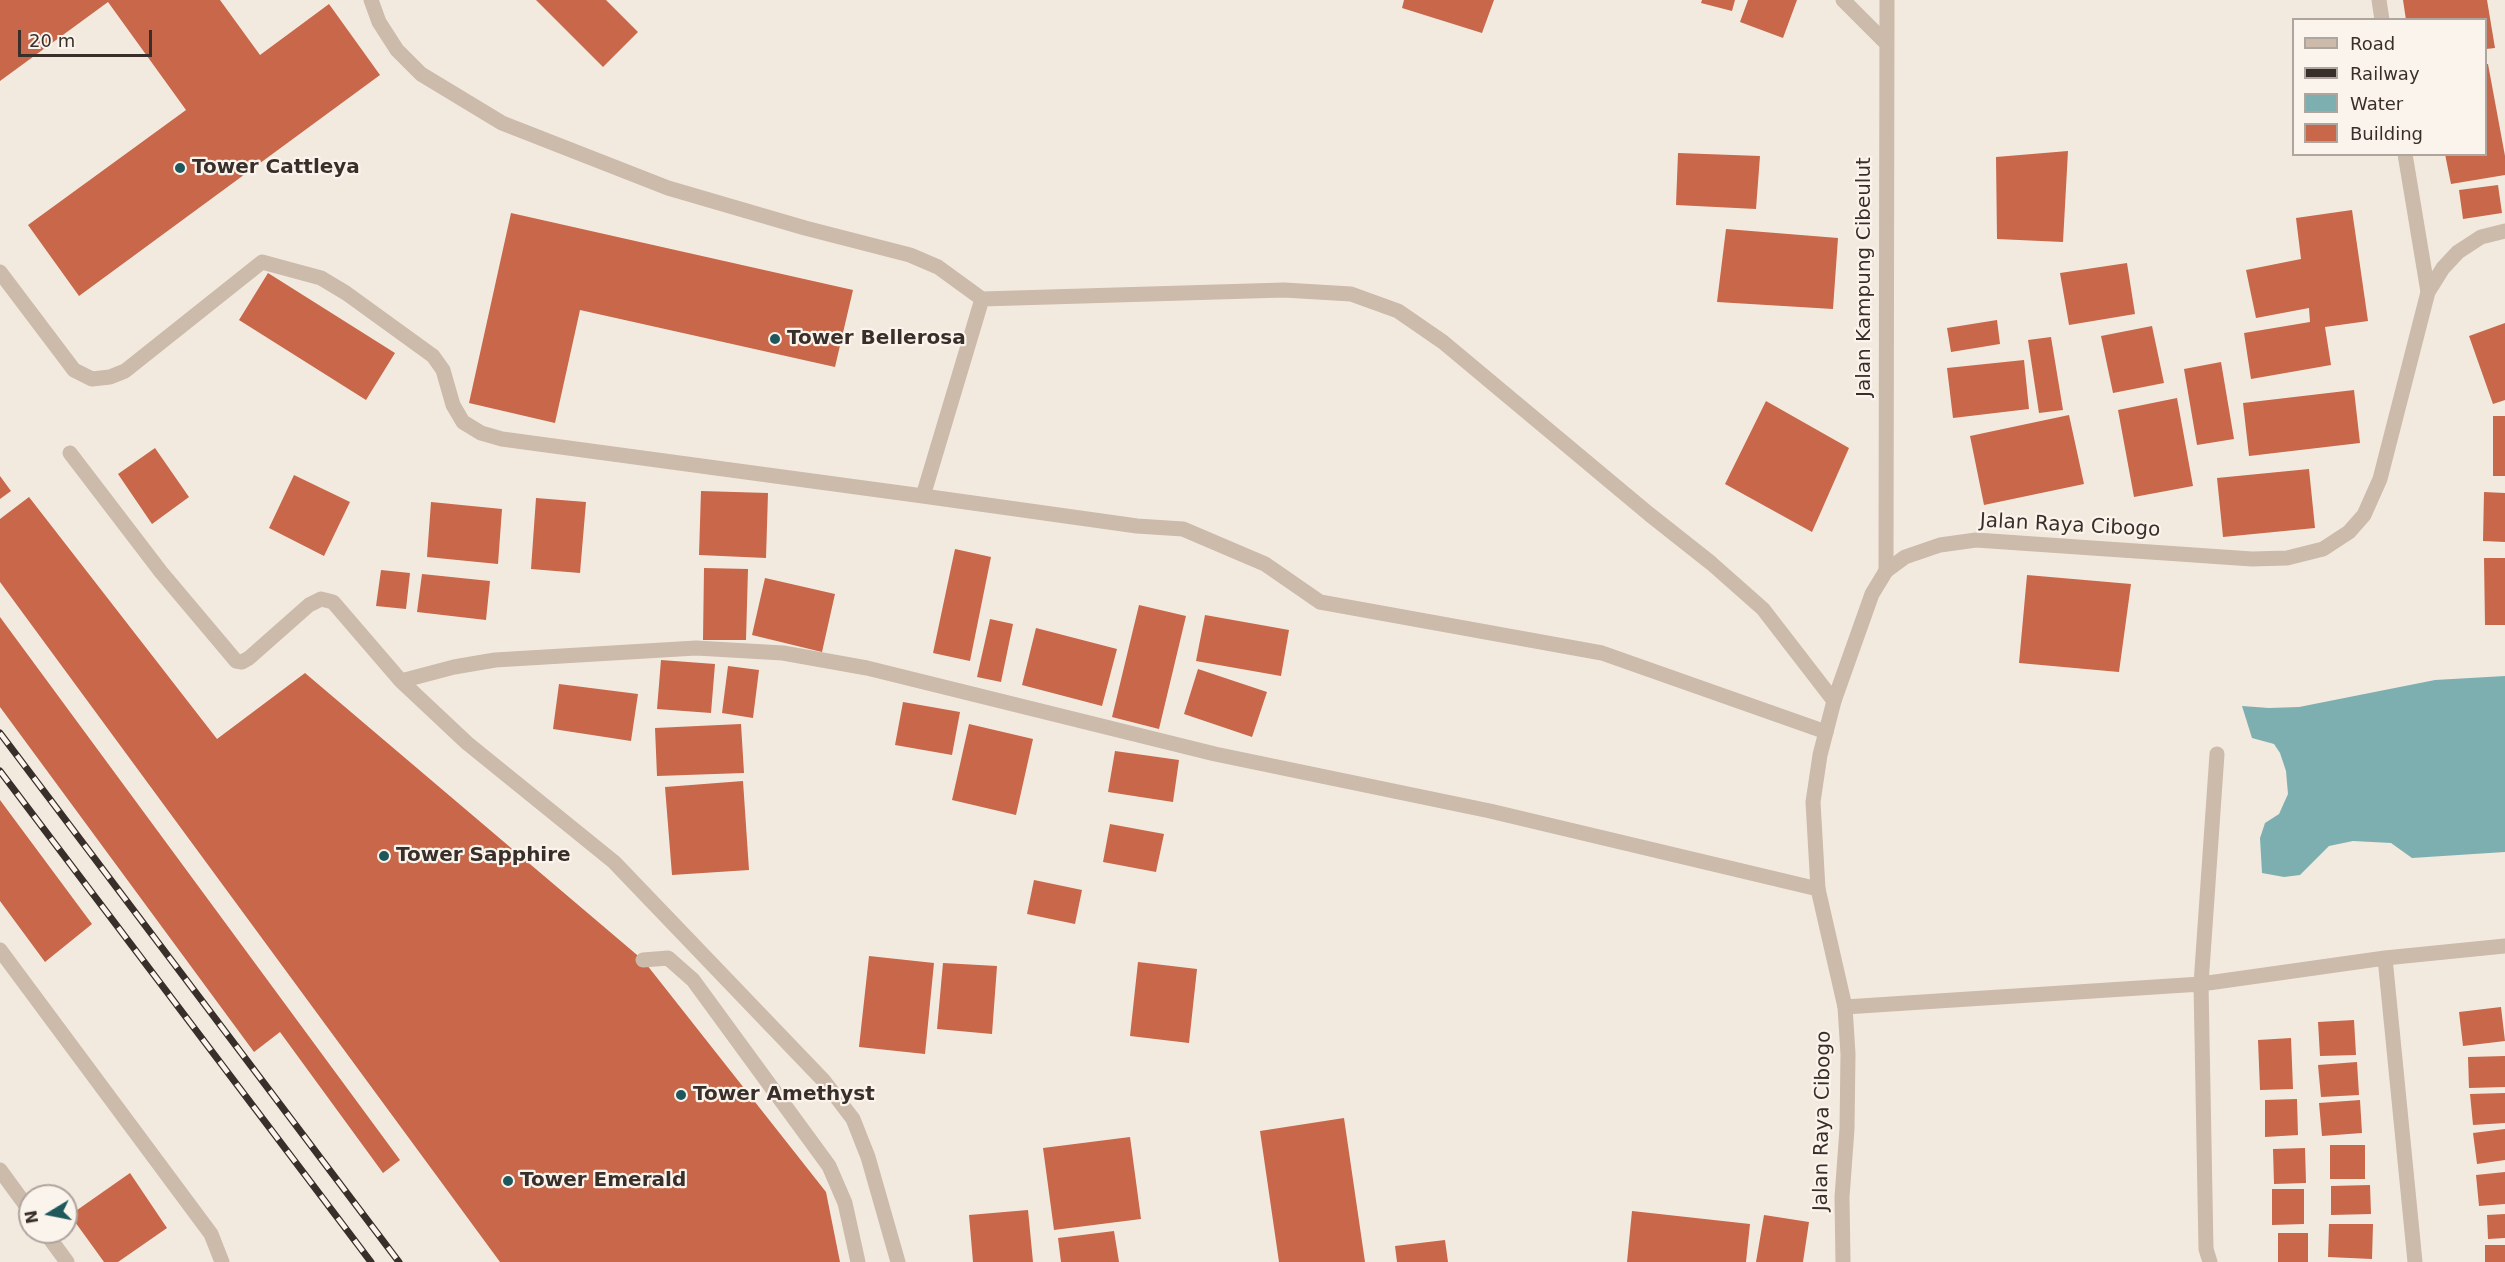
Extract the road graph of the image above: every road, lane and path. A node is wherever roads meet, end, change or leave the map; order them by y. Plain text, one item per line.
1 (371, 0) edge
2 (1843, 0) edge
3 (1887, 0) edge
4 (2379, 0) edge
5 (2382, 18) edge
6 (1886, 43) junction
7 (2404, 156) edge
8 (2505, 231) edge
9 (0, 272) edge
10 (2428, 292) junction
11 (982, 299) junction
12 (70, 453) dead end
13 (923, 496) junction
14 (1886, 571) junction
15 (401, 681) junction
16 (1834, 701) junction
17 (1826, 732) junction
18 (2217, 754) dead end
19 (1818, 889) junction
20 (2505, 946) edge
21 (0, 950) edge
22 (2385, 958) junction
23 (643, 960) dead end
24 (2201, 984) junction
25 (1845, 1007) junction
26 (0, 1170) edge
27 (18, 1195) edge
28 (54, 1244) edge
29 (68, 1262) edge
30 (222, 1262) edge
31 (858, 1262) edge
32 (898, 1262) edge
33 (1843, 1262) edge
34 (2210, 1262) edge
35 (2415, 1262) edge

1 - 11 street
2 - 6 street
3 - 6 street, Jalan Kampung Cibeulut
4 - 5 street
6 - 14 street, Jalan Kampung Cibeulut
7 - 10 street
8 - 10 street, Jalan Raya Cibogo
9 - 13 street
10 - 14 street, Jalan Raya Cibogo
11 - 13 street
11 - 16 street
12 - 15 street
13 - 17 street
14 - 16 street, Jalan Raya Cibogo
15 - 19 street
15 - 32 street
16 - 17 street, Jalan Raya Cibogo
17 - 19 street, Jalan Raya Cibogo
18 - 24 street
19 - 25 street, Jalan Raya Cibogo
20 - 22 street
21 - 30 street
22 - 24 street
22 - 35 street
23 - 31 street
24 - 25 street
24 - 34 street
25 - 33 street, Jalan Raya Cibogo
26 - 27 street
28 - 29 street

